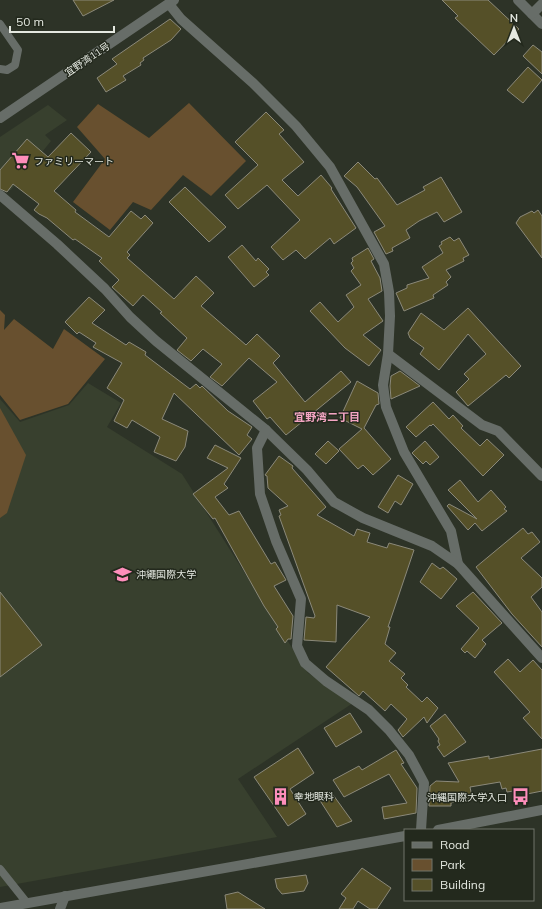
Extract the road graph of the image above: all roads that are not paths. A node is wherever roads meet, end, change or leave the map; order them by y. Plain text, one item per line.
1 (518, 0) edge
2 (172, 2) edge
3 (542, 4) edge
4 (532, 14) junction
5 (0, 24) edge
6 (542, 24) edge
7 (0, 69) edge
8 (0, 118) edge
9 (0, 194) edge
10 (388, 354) junction
11 (266, 430) junction
12 (542, 476) edge
13 (458, 564) junction
14 (542, 658) edge
15 (542, 810) edge
16 (421, 829) edge
17 (443, 829) edge
18 (404, 836) edge
19 (0, 869) edge
20 (65, 896) junction
21 (27, 903) junction
22 (0, 908) edge
23 (60, 909) edge

1 - 4 street
2 - 8 street, 宜野湾11号
2 - 10 street
3 - 4 street
4 - 6 street
5 - 7 lane
9 - 11 street
10 - 12 street
10 - 13 street
11 - 13 street
11 - 16 street
13 - 14 street
15 - 17 street
18 - 20 street
19 - 21 lane
20 - 21 street
20 - 23 street
21 - 22 street

